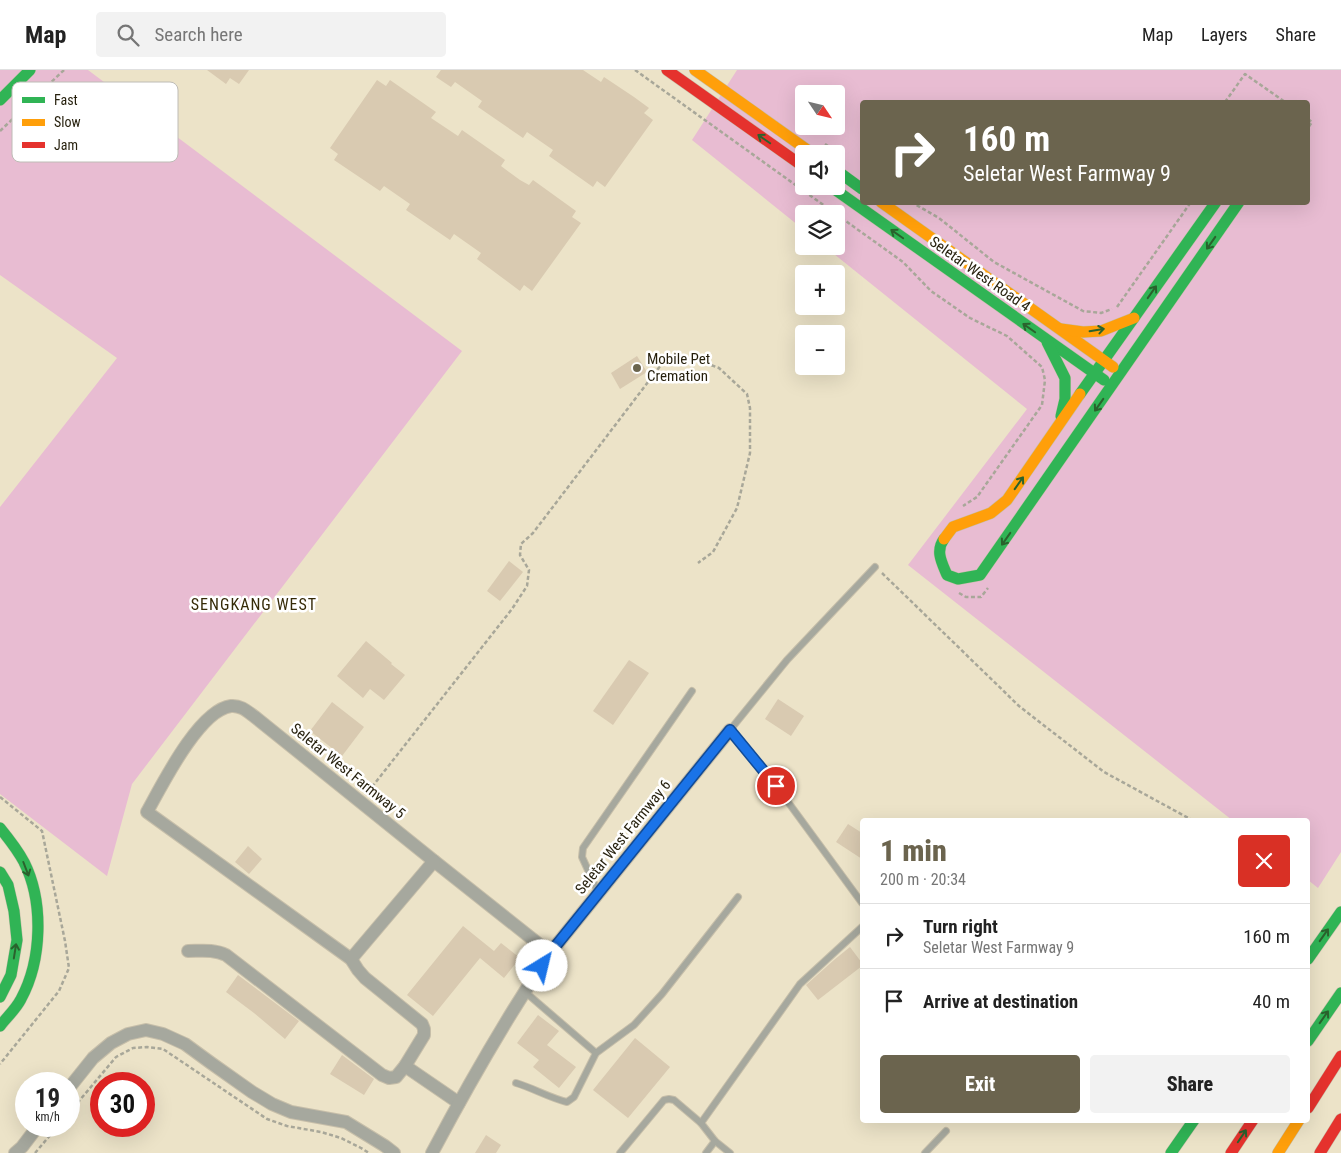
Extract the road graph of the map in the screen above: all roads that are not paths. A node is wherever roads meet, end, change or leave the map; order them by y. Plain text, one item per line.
1 (30, 70) edge
2 (667, 70) edge
3 (696, 70) edge
4 (18, 82) edge
5 (12, 88) edge
6 (0, 100) edge
7 (800, 145) edge
8 (795, 161) edge
9 (845, 177) edge
10 (860, 188) edge
11 (843, 195) edge
12 (886, 205) edge
13 (1214, 205) edge
14 (1237, 205) edge
15 (1134, 318) junction
16 (1058, 328) junction
17 (1045, 339) junction
18 (1104, 361) junction
19 (1121, 372) junction
20 (1095, 374) junction
21 (1112, 386) junction
22 (1058, 426) junction
23 (875, 567) road end
24 (692, 692) dead end
25 (730, 730) junction
26 (0, 828) edge
27 (434, 861) junction
28 (0, 872) edge
29 (599, 893) junction
30 (738, 897) dead end
31 (860, 900) edge
32 (1341, 912) edge
33 (860, 929) edge
34 (188, 951) dead end
35 (550, 953) junction
36 (1310, 956) edge
37 (351, 959) junction
38 (524, 991) junction
39 (1341, 993) edge
40 (0, 997) edge
41 (0, 1026) edge
42 (1310, 1038) edge
43 (596, 1053) junction
44 (1341, 1056) edge
45 (405, 1066) junction
46 (80, 1074) edge
47 (516, 1083) dead end
48 (459, 1103) junction
49 (1310, 1105) edge
50 (1341, 1118) edge
51 (701, 1123) junction
52 (1191, 1123) edge
53 (1251, 1123) edge
54 (1298, 1123) edge
55 (946, 1130) dead end
56 (30, 1137) edge
57 (715, 1141) junction
58 (15, 1153) edge
59 (394, 1153) edge
60 (432, 1153) edge
61 (620, 1153) edge
62 (706, 1153) edge
63 (730, 1153) edge
64 (925, 1153) edge
65 (1169, 1153) edge
66 (1231, 1153) edge
67 (1278, 1153) edge
68 (1320, 1153) edge

1 - 4 main road
8 -> 2 main road
3 - 7 main road
5 - 6 main road
9 - 10 main road
17 -> 11 main road, Seletar West Road 4
12 - 16 main road, Seletar West Road 4
15 -> 13 main road
14 -> 19 main road
16 -> 15 main road
15 - 18 main road
16 - 18 main road, Seletar West Road 4
17 - 20 main road, Seletar West Road 4
17 - 22 main road
18 - 19 main road, Seletar West Road 4
18 - 20 main road
19 - 21 main road
20 - 21 main road, Seletar West Road 4
20 - 22 main road
21 -> 22 main road
23 - 25 lane, Seletar West Farmway 6
24 - 29 lane
25 - 29 street, Seletar West Farmway 6
25 - 31 lane
26 -> 41 main road
27 - 35 street, Seletar West Farmway 5
27 - 37 street
27 - 37 street, Seletar West Farmway 5
40 -> 28 main road
29 - 35 street, Seletar West Farmway 6
30 - 43 lane
36 -> 32 main road
33 - 51 lane
34 - 45 street
35 - 38 street, Seletar West Farmway 6
37 - 45 street
38 - 43 lane
38 - 48 street, Seletar West Farmway 6
42 -> 39 main road
43 - 47 lane
44 - 49 main road
45 - 48 street
46 - 59 street
48 - 60 street, Seletar West Farmway 6
50 - 68 main road
51 - 57 lane
51 - 61 lane
52 - 65 main road
66 -> 53 main road
54 - 67 main road
55 - 64 lane
56 - 58 street
57 - 62 lane
57 - 63 lane

